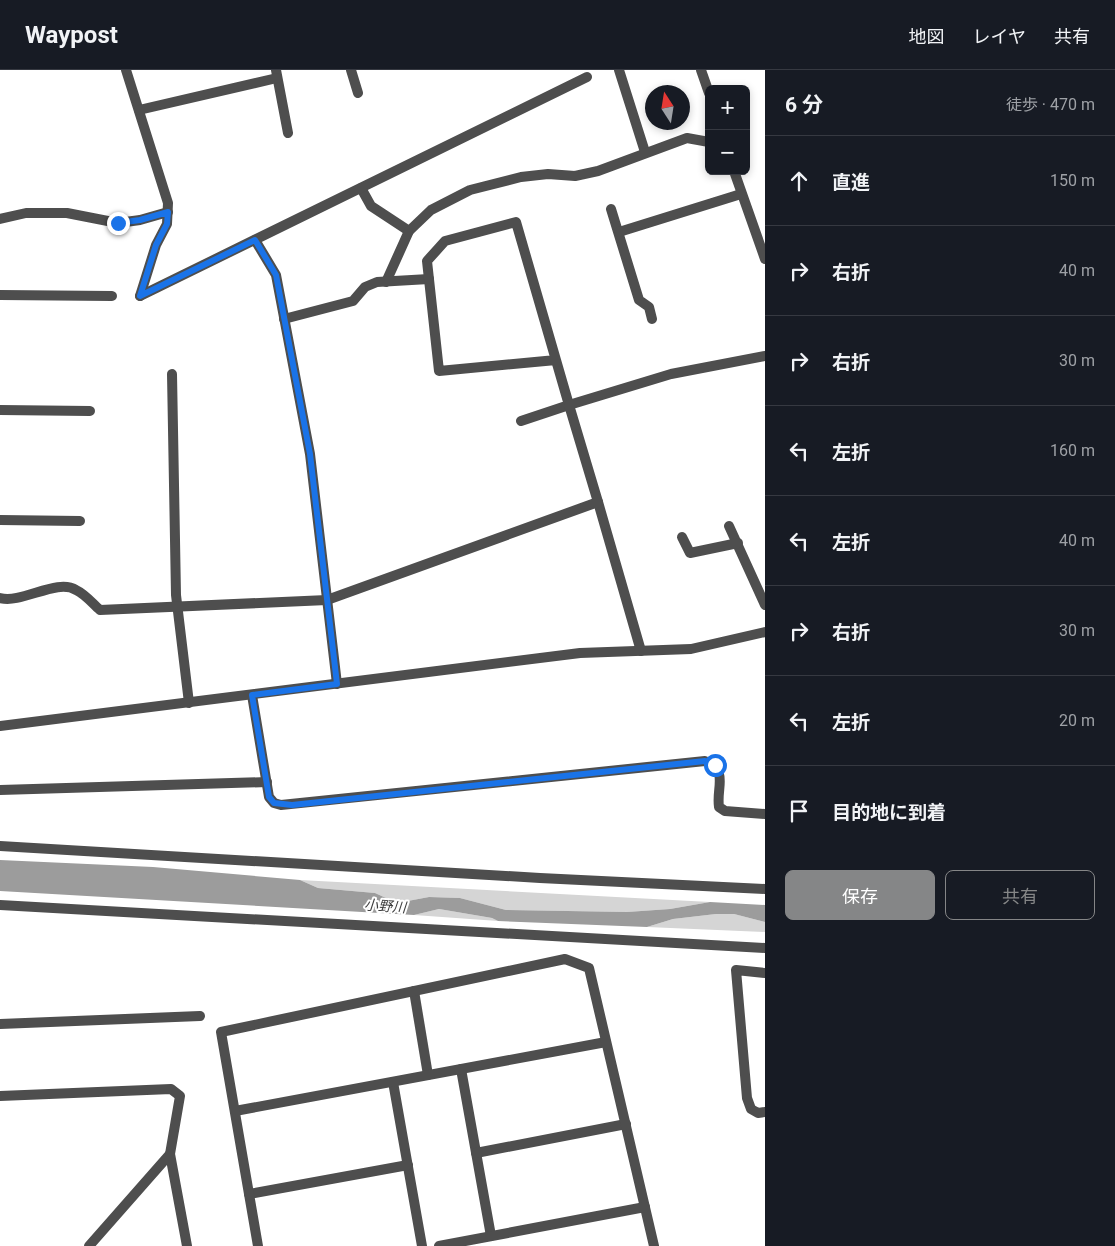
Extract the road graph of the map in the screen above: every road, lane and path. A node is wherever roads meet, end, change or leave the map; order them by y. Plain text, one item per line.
1 (126, 70) edge
2 (351, 70) edge
3 (702, 70) edge
4 (622, 71) edge
5 (276, 74) edge
6 (587, 77) dead end
7 (707, 85) edge
8 (358, 93) dead end
9 (139, 110) junction
10 (288, 133) dead end
11 (705, 141) edge
12 (645, 152) junction
13 (735, 175) edge
14 (361, 188) junction
15 (741, 194) junction
16 (611, 209) dead end
17 (168, 212) junction
18 (0, 219) edge
19 (408, 231) junction
20 (619, 232) junction
21 (255, 240) junction
22 (765, 259) edge
23 (429, 279) junction
24 (386, 282) junction
25 (0, 295) edge
26 (112, 296) dead end
27 (284, 319) junction
28 (652, 319) dead end
29 (765, 356) edge
30 (556, 360) junction
31 (172, 374) dead end
32 (569, 405) junction
33 (0, 410) edge
34 (90, 411) dead end
35 (521, 421) dead end
36 (598, 502) junction
37 (0, 520) edge
38 (80, 521) dead end
39 (729, 526) dead end
40 (682, 536) dead end
41 (738, 543) junction
42 (0, 598) edge
43 (327, 600) junction
44 (765, 606) edge
45 (177, 608) junction
46 (765, 632) edge
47 (641, 651) junction
48 (337, 684) junction
49 (252, 695) junction
50 (189, 703) junction
51 (0, 726) edge
52 (266, 782) junction
53 (0, 790) edge
54 (765, 814) edge
55 (0, 846) edge
56 (765, 889) edge
57 (0, 905) edge
58 (765, 948) edge
59 (765, 973) edge
60 (414, 992) junction
61 (200, 1016) dead end
62 (0, 1024) edge
63 (606, 1042) junction
64 (461, 1069) junction
65 (428, 1075) junction
66 (393, 1082) junction
67 (0, 1096) edge
68 (234, 1111) junction
69 (765, 1112) edge
70 (626, 1124) junction
71 (476, 1153) junction
72 (170, 1154) junction
73 (408, 1165) junction
74 (249, 1194) junction
75 (645, 1208) junction
76 (491, 1236) junction
77 (458, 1244) edge
78 (89, 1246) edge
79 (187, 1246) edge
80 (258, 1246) edge
81 (422, 1246) edge
82 (439, 1246) edge
83 (654, 1246) edge

1 - 9 street
2 - 8 street
3 - 7 street
4 - 12 street
5 - 9 street
5 - 10 street
6 - 14 street
9 - 17 street
11 - 12 street
12 - 19 street
13 - 15 street
14 - 19 street
14 - 21 street
15 - 20 street
15 - 22 street
16 - 20 street
17 - 18 street
17 - 21 street
19 - 24 street
20 - 28 street
21 - 27 street
23 - 24 street
23 - 30 street
23 - 30 street
24 - 27 street
25 - 26 street
27 - 43 street
29 - 32 street
30 - 32 street
31 - 45 street
32 - 35 street
32 - 36 street
33 - 34 street
36 - 43 street
36 - 47 street
37 - 38 street
39 - 41 street
40 - 41 street
41 - 44 street
42 - 45 street
43 - 45 street
43 - 48 street
45 - 50 street
46 - 47 street
47 - 48 street
48 - 49 street
49 - 50 street
49 - 52 street
50 - 51 street
52 - 53 street
52 - 54 street
55 - 56 street
57 - 58 street
59 - 69 street
60 - 63 street
60 - 65 street
60 - 68 street
61 - 62 street
63 - 64 street
63 - 70 street
64 - 65 street
64 - 71 street
65 - 66 street
66 - 68 street
66 - 73 street
67 - 72 street
68 - 74 street
70 - 71 street
70 - 75 street
71 - 76 street
72 - 78 street
72 - 79 street
73 - 74 street
73 - 81 street
74 - 80 street
75 - 76 street
75 - 83 street
76 - 77 street
77 - 82 street

